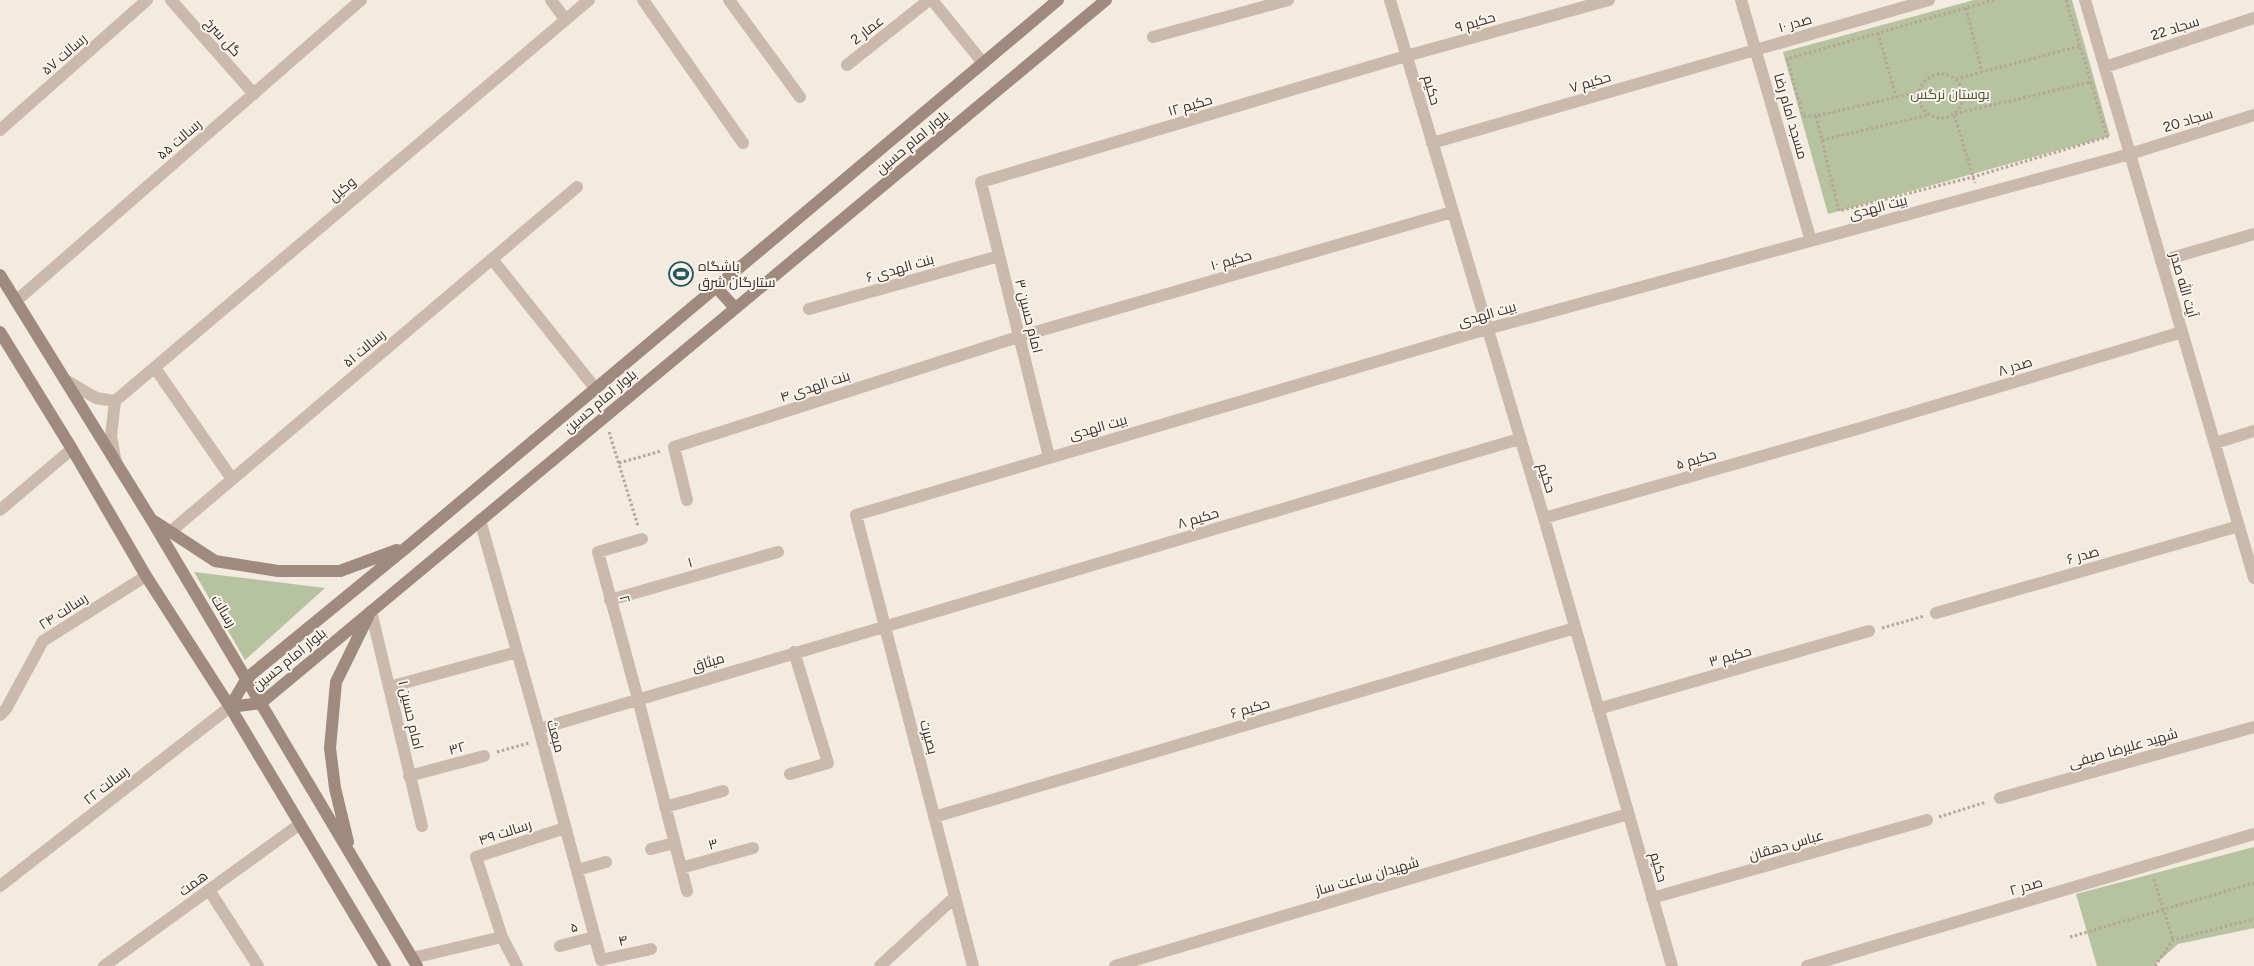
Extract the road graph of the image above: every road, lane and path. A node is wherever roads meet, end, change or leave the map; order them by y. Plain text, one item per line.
1 (147, 0) edge
2 (171, 0) edge
3 (361, 0) edge
4 (551, 0) edge
5 (589, 0) edge
6 (644, 0) edge
7 (729, 0) edge
8 (931, 0) edge
9 (1058, 0) edge
10 (1106, 0) edge
11 (1288, 0) edge
12 (1390, 0) edge
13 (1609, 0) edge
14 (1741, 0) edge
15 (1929, 0) edge
16 (1994, 0) edge
17 (2066, 0) edge
18 (2085, 0) edge
19 (1966, 8) junction
20 (2254, 18) edge
21 (566, 19) junction
22 (1878, 33) junction
23 (1153, 37) dead end
24 (2080, 46) junction
25 (1757, 50) junction
26 (1406, 56) junction
27 (983, 63) junction
28 (847, 65) dead end
29 (2104, 67) junction
30 (1982, 72) junction
31 (1956, 79) junction
32 (2090, 82) junction
33 (1918, 92) junction
34 (254, 94) junction
35 (800, 97) dead end
36 (1896, 97) junction
37 (1954, 114) junction
38 (1929, 115) junction
39 (2254, 115) edge
40 (1816, 116) junction
41 (0, 130) edge
42 (1822, 140) junction
43 (743, 143) dead end
44 (1432, 143) junction
45 (2130, 154) junction
46 (1973, 177) junction
47 (982, 182) joint
48 (577, 188) dead end
49 (1978, 195) junction
50 (1452, 212) junction
51 (2254, 234) edge
52 (1811, 241) junction
53 (999, 256) junction
54 (492, 259) junction
55 (2161, 261) junction
56 (0, 275) edge
57 (716, 287) junction
58 (16, 301) junction
59 (735, 308) junction
60 (808, 309) dead end
61 (1486, 329) junction
62 (0, 332) edge
63 (2182, 332) junction
64 (1018, 337) junction
65 (155, 368) junction
66 (65, 380) junction
67 (595, 388) junction
68 (115, 401) junction
69 (605, 417) junction
70 (1857, 429) joint
71 (2254, 431) edge
72 (1519, 439) junction
73 (2215, 443) junction
74 (72, 448) junction
75 (674, 448) junction
76 (1049, 457) junction
77 (116, 463) junction
78 (618, 463) junction
79 (232, 479) junction
80 (687, 500) dead end
81 (0, 510) edge
82 (856, 515) joint
83 (1544, 518) junction
84 (152, 519) junction
85 (480, 520) junction
86 (2239, 526) junction
87 (170, 532) junction
88 (642, 539) joint
89 (407, 547) junction
90 (778, 552) dead end
91 (146, 576) junction
92 (2254, 578) edge
93 (610, 600) junction
94 (371, 611) junction
95 (1936, 613) joint
96 (885, 625) junction
97 (1574, 628) junction
98 (1869, 631) joint
99 (517, 652) junction
100 (794, 652) junction
101 (247, 678) junction
102 (389, 687) junction
103 (638, 699) junction
104 (261, 703) junction
105 (230, 707) junction
106 (1598, 709) junction
107 (0, 715) edge
108 (2254, 727) edge
109 (541, 734) junction
110 (484, 756) joint
111 (790, 774) dead end
112 (410, 776) junction
113 (723, 791) dead end
114 (2000, 798) joint
115 (665, 807) junction
116 (1628, 814) junction
117 (934, 817) junction
118 (1927, 820) joint
119 (300, 824) junction
120 (422, 826) dead end
121 (566, 828) junction
122 (2254, 834) edge
123 (674, 843) junction
124 (753, 848) dead end
125 (651, 850) dead end
126 (351, 855) junction
127 (606, 862) dead end
128 (2150, 865) junction
129 (681, 868) junction
130 (577, 870) junction
131 (2254, 882) edge
132 (0, 886) edge
133 (209, 890) junction
134 (687, 892) dead end
135 (955, 897) junction
136 (1652, 898) junction
137 (2164, 910) junction
138 (2254, 920) edge
139 (502, 937) junction
140 (594, 937) junction
141 (2070, 937) dead end
142 (2173, 940) junction
143 (560, 946) dead end
144 (651, 949) dead end
145 (601, 960) joint
146 (414, 962) edge
147 (104, 966) edge
148 (258, 966) edge
149 (385, 966) edge
150 (516, 966) edge
151 (880, 966) edge
152 (973, 966) edge
153 (1115, 966) edge
154 (1672, 966) edge
155 (1807, 966) edge
156 (2155, 966) edge

1 - 41 street, رسالت ۵۷
2 - 34 street, گل سرخ
3 - 34 street, رسالت ۵۵
4 - 21 street
5 - 21 street, وکیل
6 - 43 street
7 - 35 street
8 - 27 street
8 - 28 street, عمار 2
9 - 27 main road, بلوار امام حسین
10 - 59 main road, بلوار امام حسین
11 - 23 street
12 - 26 street, حکیم
13 - 26 street, حکیم ۹
14 - 25 street, مسجد امام رضا
15 - 25 street, صدر ۱۰
16 - 19 path
17 - 24 path
18 - 29 street, آیت الله صدر
19 - 22 path
19 - 30 path
20 - 29 street, سجاد 22
21 - 65 street, وکیل
22 - 36 path
22 - 40 path
24 - 30 path
24 - 32 path
25 - 44 street, حکیم ۷
25 - 52 street, مسجد امام رضا
26 - 44 street, حکیم
26 - 47 street, حکیم ۱۲
27 - 57 main road, بلوار امام حسین
29 - 45 street, آیت الله صدر
30 - 31 path
31 - 33 path
31 - 37 path
32 - 37 path
32 - 46 path
33 - 36 path
33 - 38 path
34 - 58 street, رسالت ۵۵
36 - 40 path
37 - 38 path
37 - 46 path
38 - 42 path
39 - 45 street, سجاد 20
40 - 42 path
42 - 46 path
44 - 50 street, حکیم
45 - 49 street, بیت الهدی
45 - 55 street, آیت الله صدر
46 - 49 path
47 - 53 street, امام حسین ۳
48 - 54 street, رسالت ۵۱
49 - 52 street, بیت الهدی
50 - 61 street, حکیم
50 - 64 street, حکیم ۱۰
51 - 55 street
52 - 61 street, بیت الهدی
53 - 60 street, بنت الهدی ۶
53 - 64 street, امام حسین ۳
54 - 67 street
54 - 79 street, رسالت ۵۱
55 - 63 street, آیت الله صدر
56 - 58 main road, رسالت
57 - 59 main road
57 - 67 main road, بلوار امام حسین
58 - 66 main road, رسالت
59 - 69 main road, بلوار امام حسین
61 - 72 street, حکیم
61 - 76 street, بیت الهدی
62 - 74 main road
63 - 70 street, صدر ۸
63 - 73 street, آیت الله صدر
64 - 75 street, بنت الهدی ۴
64 - 76 street, امام حسین ۳
65 - 68 street, وکیل
65 - 79 street
66 - 68 street
66 - 77 main road, رسالت
67 - 89 main road, بلوار امام حسین
68 - 77 street
69 - 78 path
69 - 85 main road, بلوار امام حسین
70 - 83 street, حکیم ۵
71 - 73 street
72 - 83 street, حکیم
72 - 96 street, حکیم ۸
73 - 86 street, آیت الله صدر
74 - 81 street
74 - 91 main road
75 - 78 path
75 - 80 street
76 - 82 street, بیت الهدی
77 - 84 main road, رسالت
78 - 88 path
79 - 87 street, رسالت ۵۱
82 - 96 street, بصیرت
83 - 97 street, حکیم
84 - 87 main road
84 - 101 main road, رسالت
85 - 94 main road, بلوار امام حسین
85 - 99 street, مبعث
86 - 92 street, آیت الله صدر
86 - 95 street, صدر ۶
87 - 89 main road
88 - 93 street, ۲
89 - 101 main road, بلوار امام حسین
90 - 93 street, ۱
91 - 105 main road
91 - 107 street, رسالت ۲۴
93 - 103 street, ۲
94 - 102 street, امام حسین ۱
94 - 104 main road, بلوار امام حسین
94 - 126 main road
95 - 98 path
96 - 100 street, میثاق
96 - 117 street, بصیرت
97 - 106 street, حکیم
97 - 117 street, حکیم ۶
98 - 106 street, حکیم ۳
99 - 102 street
99 - 109 street, مبعث
100 - 103 street, میثاق
100 - 111 street
101 - 104 main road, رسالت
101 - 105 main road, بلوار امام حسین
102 - 112 street, امام حسین ۱
103 - 109 street, میثاق
103 - 115 street, ۲
104 - 105 main road, بلوار امام حسین
104 - 126 main road, رسالت
105 - 119 main road
105 - 132 street, رسالت ۲۲
106 - 116 street, حکیم
108 - 114 street, شهید علیرضا صیفی
109 - 110 path
109 - 121 street, مبعث
110 - 112 street, ۳۲
112 - 120 street, امام حسین ۱
113 - 115 street
114 - 118 path
115 - 123 street, ۲
116 - 136 street, حکیم
116 - 153 street, شهیدان ساعت ساز
117 - 135 street, بصیرت
118 - 136 street, عباس دهقان
119 - 133 street, همت
119 - 149 main road
121 - 130 street, مبعث
121 - 139 street, رسالت ۴۹
122 - 128 street, صدر ۲
123 - 125 street
123 - 129 street, ۲
124 - 129 street, ۳
126 - 146 main road, رسالت
127 - 130 street
128 - 137 path
128 - 155 street, صدر ۲
129 - 134 street, ۲
130 - 140 street, مبعث
131 - 137 path
133 - 147 street, همت
133 - 148 street
135 - 151 street
135 - 152 street, بصیرت
136 - 154 street, حکیم
137 - 141 path
137 - 142 path
138 - 142 path
139 - 146 street
139 - 150 street, رسالت ۴۹
140 - 143 street, ۵
140 - 145 street, مبعث
142 - 156 path
144 - 145 street, ۴

